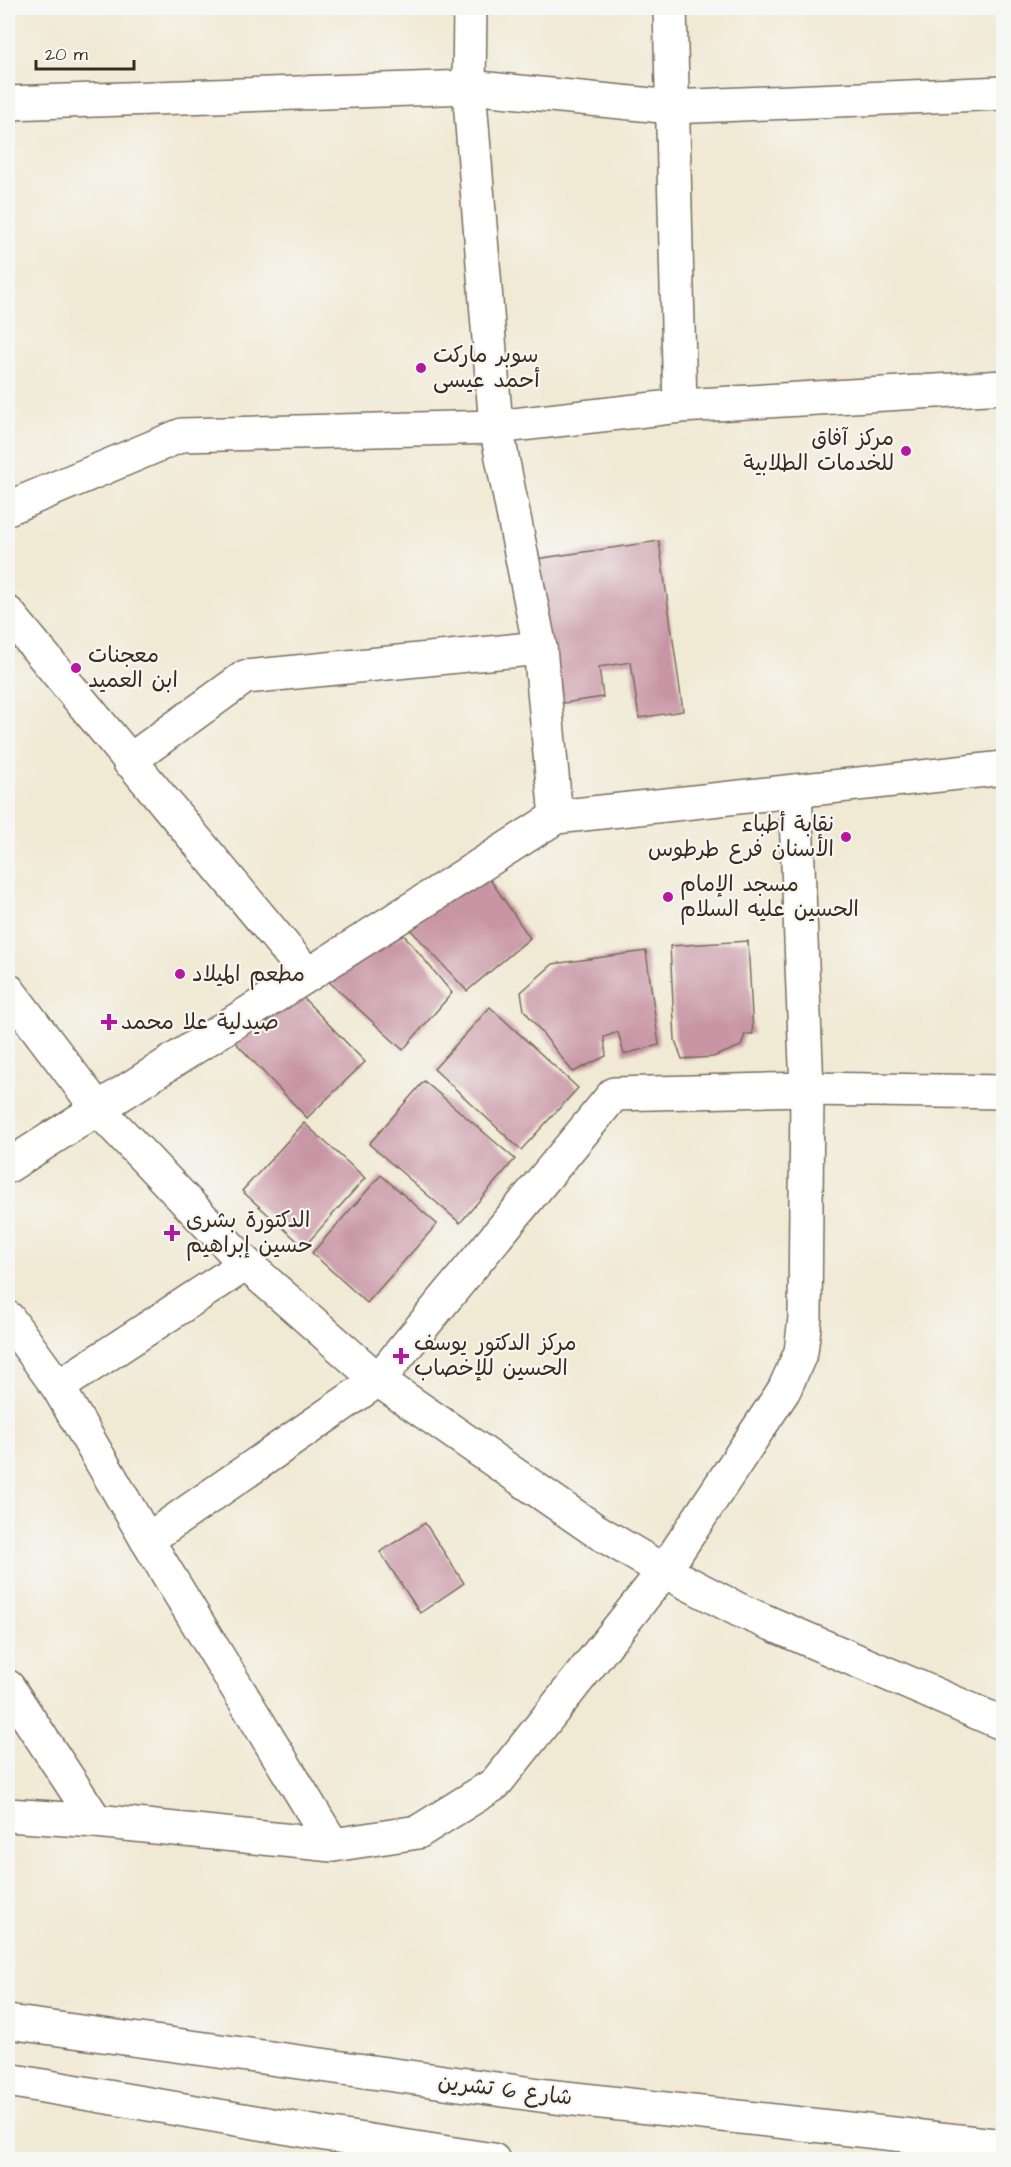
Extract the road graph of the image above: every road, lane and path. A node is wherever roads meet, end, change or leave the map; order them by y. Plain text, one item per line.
1 (470, 8) edge
2 (669, 8) edge
3 (469, 87) junction
4 (1004, 93) edge
5 (8, 103) edge
6 (672, 107) junction
7 (1004, 387) edge
8 (680, 406) junction
9 (496, 427) junction
10 (8, 508) edge
11 (8, 613) edge
12 (540, 648) junction
13 (129, 761) junction
14 (1004, 768) edge
15 (795, 791) junction
16 (556, 818) junction
17 (308, 975) junction
18 (8, 990) edge
19 (807, 1089) junction
20 (1004, 1092) edge
21 (98, 1109) junction
22 (8, 1166) edge
23 (246, 1264) junction
24 (8, 1318) edge
25 (378, 1380) junction
26 (58, 1387) junction
27 (147, 1540) junction
28 (664, 1571) junction
29 (8, 1687) edge
30 (1004, 1724) edge
31 (8, 1815) edge
32 (96, 1821) junction
33 (333, 1845) junction
34 (8, 2022) edge
35 (8, 2080) edge
36 (1004, 2146) edge
37 (493, 2160) edge

1 - 3 street
2 - 6 street
3 - 5 street
3 - 6 street
3 - 9 street
4 - 6 street
6 - 8 street
7 - 8 street
8 - 9 street
9 - 10 street
9 - 12 street
11 - 13 street
12 - 13 street
12 - 16 street
13 - 17 street
14 - 15 street
15 - 16 street
15 - 19 street
16 - 17 street
17 - 21 street
18 - 21 street
19 - 20 street
19 - 25 street
19 - 28 street
21 - 22 street
21 - 23 street
23 - 25 street
23 - 26 street
24 - 26 street
25 - 27 street
25 - 28 street
26 - 27 street
27 - 33 street
28 - 30 street
28 - 33 street
29 - 32 street
31 - 32 street
32 - 33 street
34 - 36 street, شارع 6 تشرين
35 - 37 street

